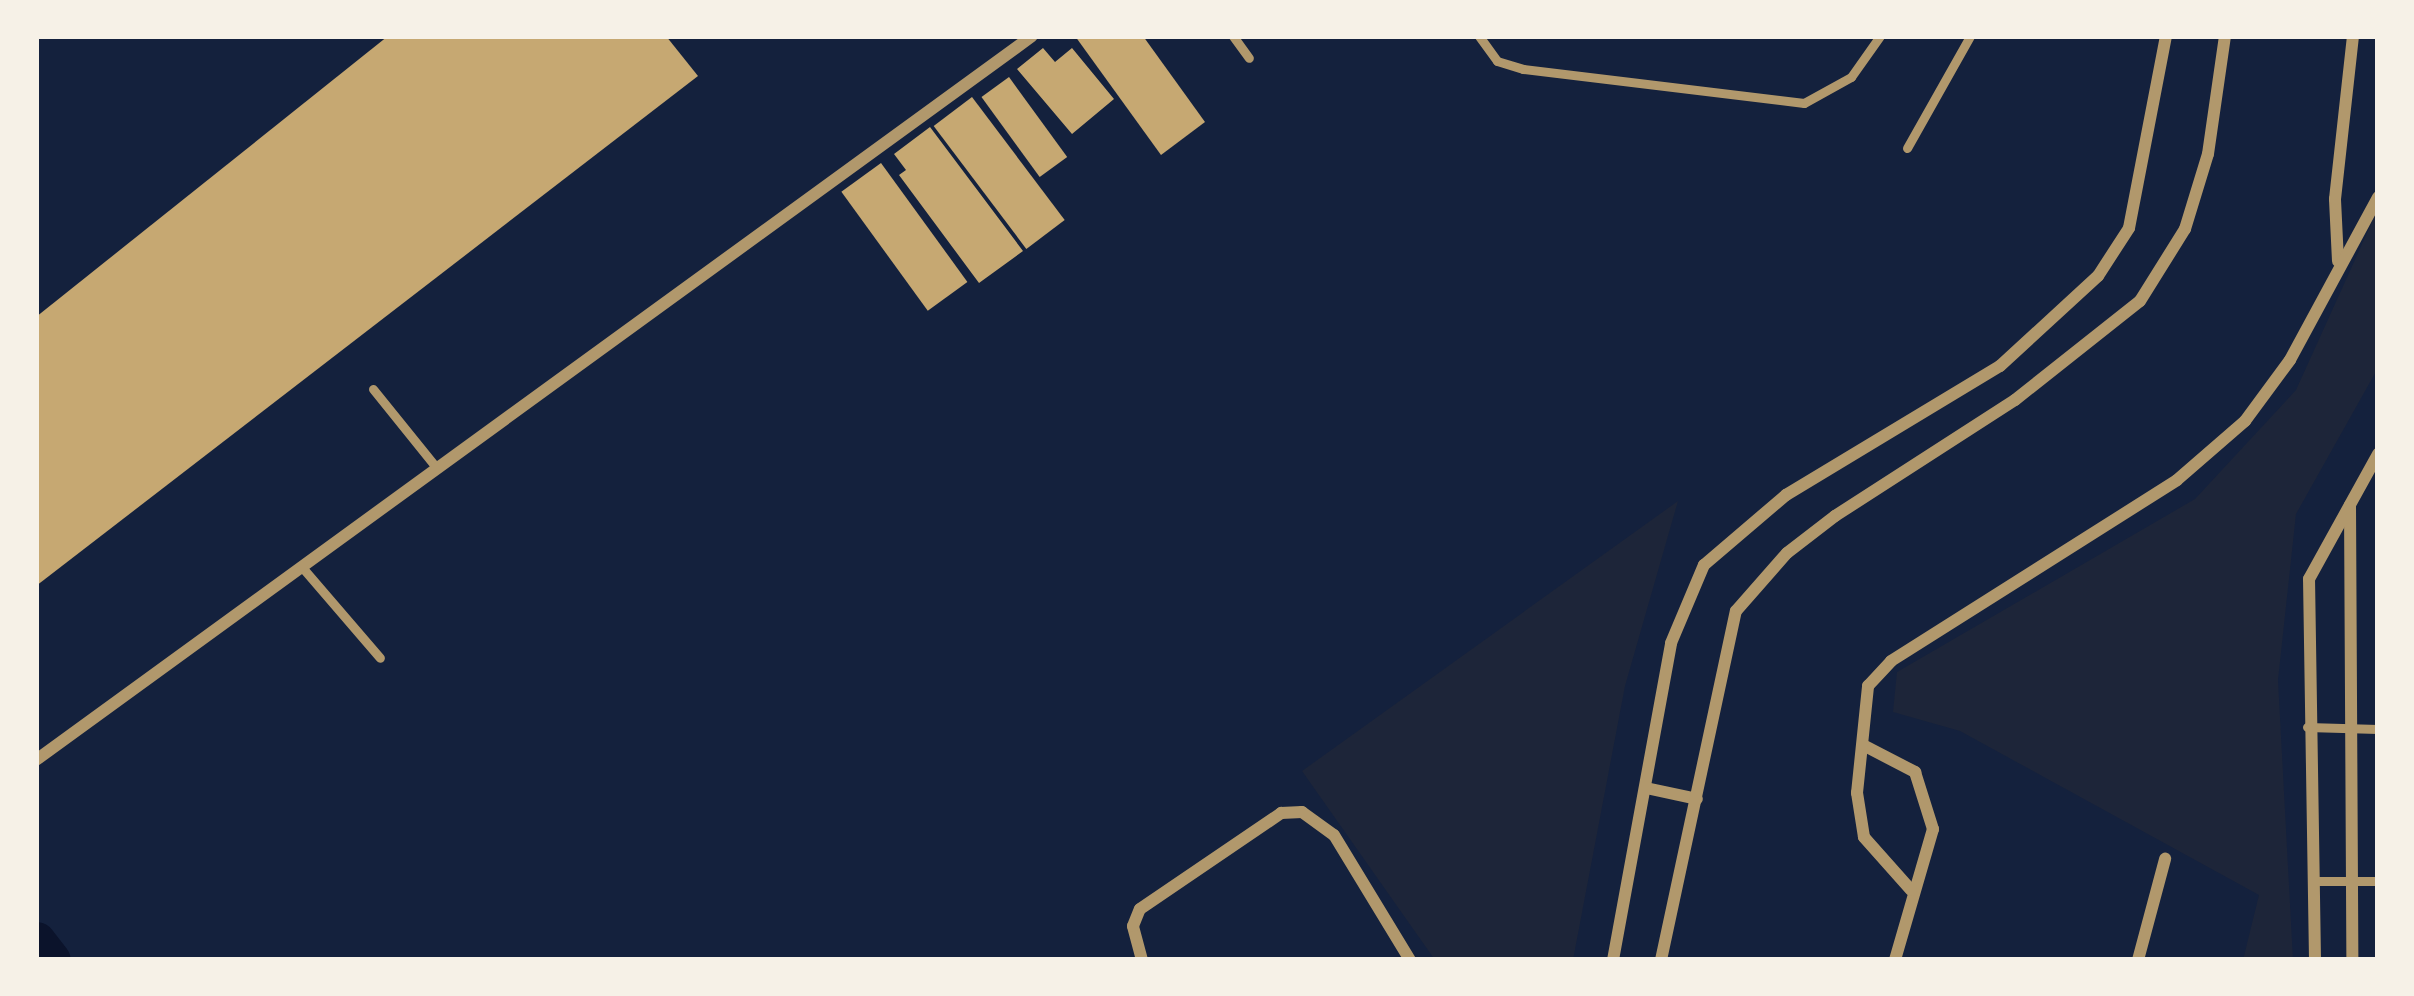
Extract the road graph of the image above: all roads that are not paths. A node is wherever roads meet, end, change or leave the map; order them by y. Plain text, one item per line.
1 (1032, 36) edge
2 (1233, 36) edge
3 (1479, 36) edge
4 (1880, 36) edge
5 (1970, 36) edge
6 (2166, 36) edge
7 (2224, 36) edge
8 (2353, 36) edge
9 (1250, 58) dead end
10 (1907, 148) dead end
11 (2378, 197) edge
12 (2338, 262) junction
13 (373, 389) dead end
14 (2378, 454) edge
15 (436, 467) junction
16 (2350, 504) junction
17 (301, 566) junction
18 (380, 658) dead end
19 (2307, 727) junction
20 (2352, 727) junction
21 (2378, 729) edge
22 (1863, 745) junction
23 (36, 760) edge
24 (1646, 788) junction
25 (1697, 799) junction
26 (2165, 859) dead end
27 (2352, 880) junction
28 (2313, 881) junction
29 (2378, 881) edge
30 (1911, 890) junction
31 (1142, 960) edge
32 (1410, 960) edge
33 (1613, 960) edge
34 (1661, 960) edge
35 (1895, 960) edge
36 (2138, 960) edge
37 (2314, 960) edge
38 (2352, 960) edge

1 - 15 street
2 - 9 lane
3 - 4 lane
5 - 10 lane
6 - 24 street
7 - 25 street
8 - 12 street
11 - 12 street
12 - 22 street
13 - 15 lane
14 - 16 street
15 - 17 street
16 - 19 street
16 - 20 street
17 - 18 lane
17 - 23 street
19 - 20 lane
19 - 28 street
20 - 21 lane
20 - 27 street
22 - 30 street
22 - 30 street
24 - 25 street
24 - 33 street
25 - 34 street
26 - 36 street
27 - 28 lane
27 - 29 lane
27 - 38 street
28 - 37 street
30 - 35 street
31 - 32 street

